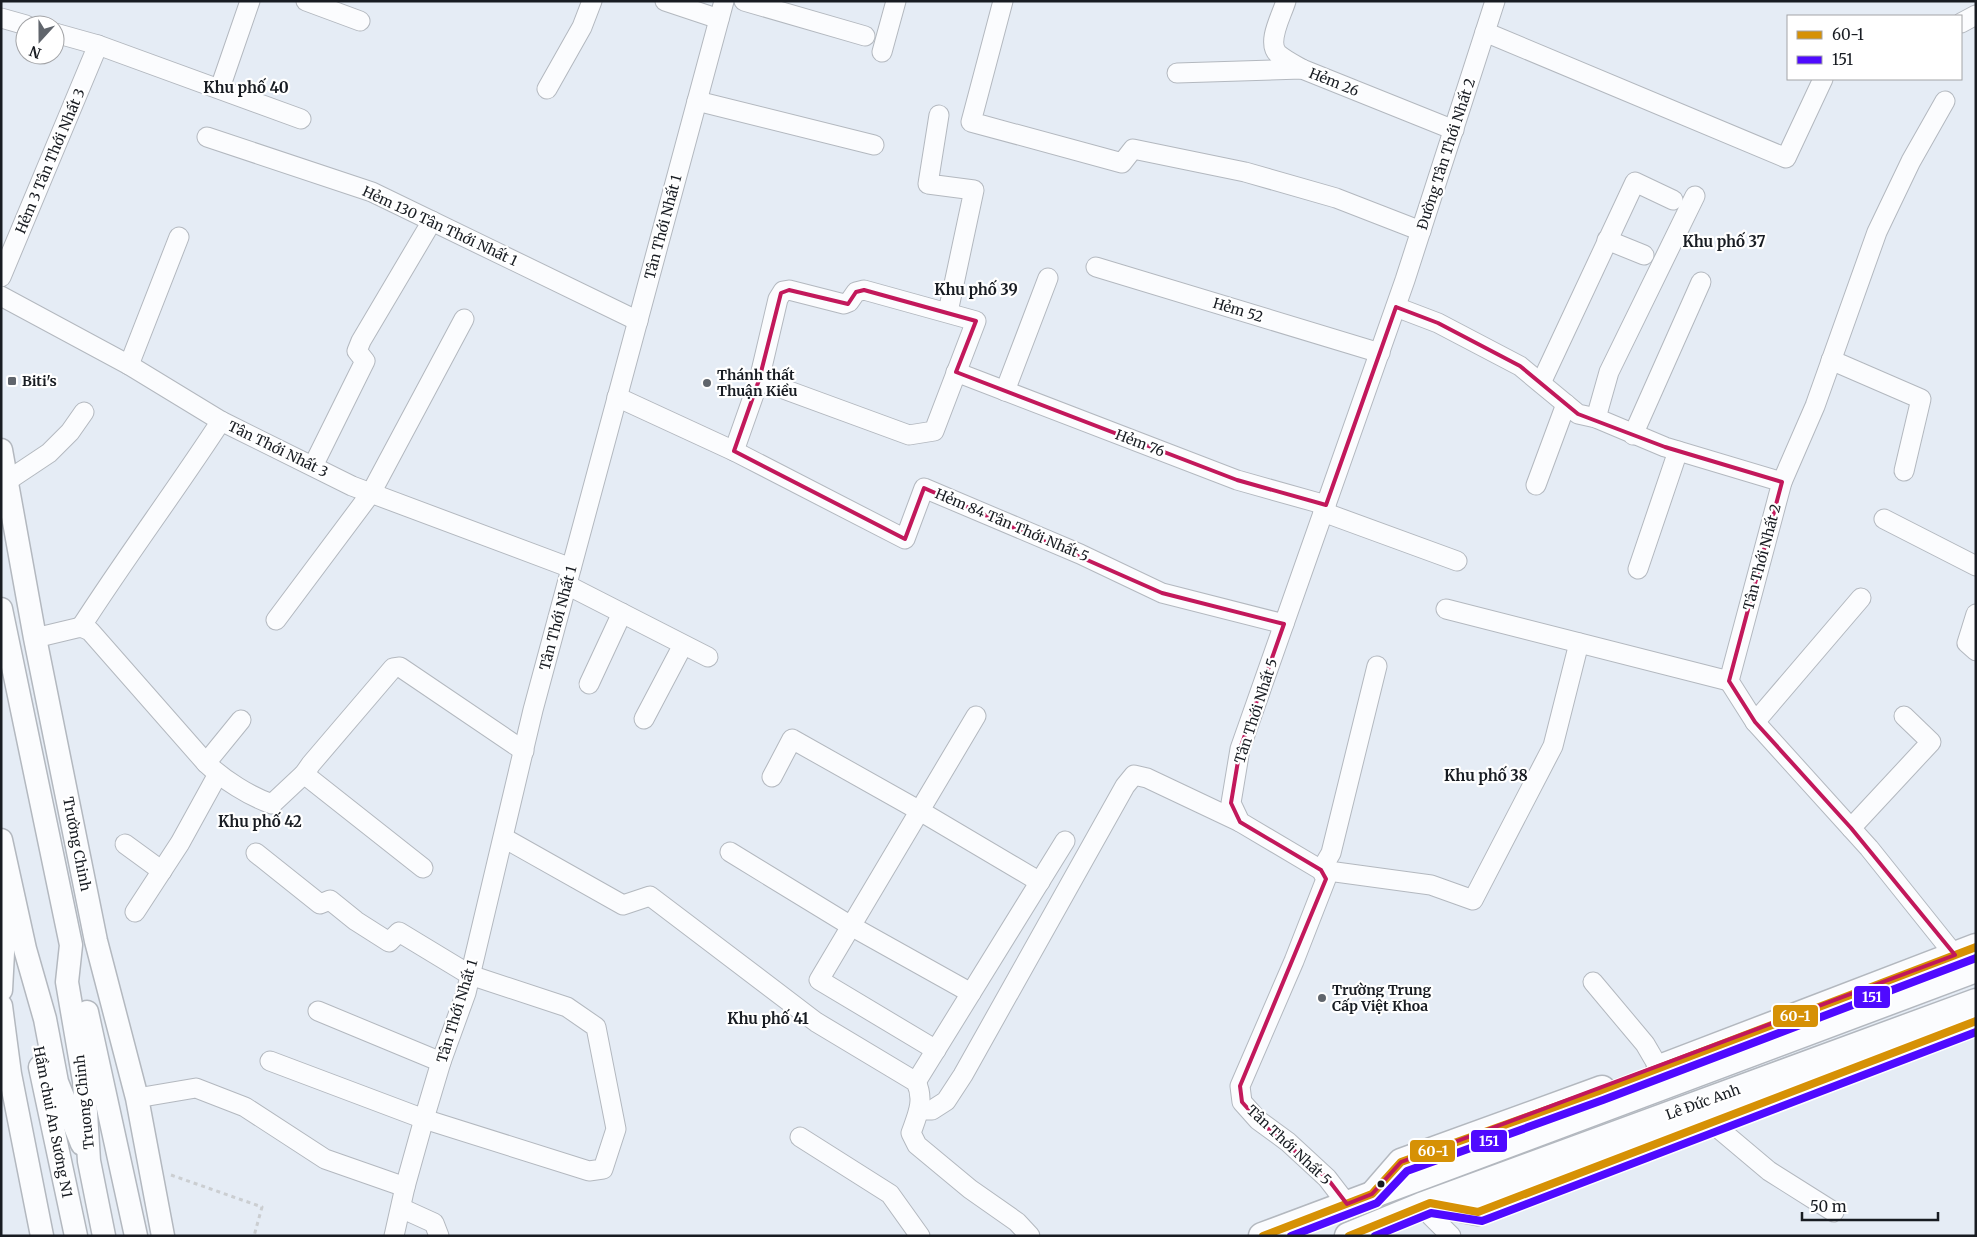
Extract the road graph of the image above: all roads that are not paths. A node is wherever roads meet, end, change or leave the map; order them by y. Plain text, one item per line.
1 (250, 1) edge
2 (306, 1) edge
3 (592, 1) edge
4 (665, 1) edge
5 (744, 1) edge
6 (896, 1) edge
7 (1003, 1) edge
8 (1286, 1) edge
9 (1495, 1) edge
10 (721, 10) edge
11 (1976, 15) edge
12 (1, 18) edge
13 (360, 21) dead end
14 (15, 22) edge
15 (1962, 22) edge
16 (1485, 32) junction
17 (65, 36) edge
18 (864, 36) dead end
19 (98, 45) junction
20 (882, 52) dead end
21 (1302, 69) junction
22 (1177, 74) dead end
23 (1823, 80) edge
24 (220, 88) junction
25 (547, 88) dead end
26 (697, 101) junction
27 (1945, 101) dead end
28 (939, 115) dead end
29 (301, 119) dead end
30 (1454, 130) junction
31 (206, 137) dead end
32 (874, 145) dead end
33 (1695, 196) dead end
34 (1673, 200) dead end
35 (432, 221) junction
36 (1421, 231) junction
37 (179, 238) dead end
38 (1608, 240) junction
39 (1644, 255) dead end
40 (1096, 267) dead end
41 (1, 276) edge
42 (1048, 278) dead end
43 (1701, 282) dead end
44 (1, 296) edge
45 (1396, 307) junction
46 (948, 312) junction
47 (464, 319) dead end
48 (638, 321) junction
49 (1380, 353) junction
50 (1831, 360) junction
51 (129, 365) junction
52 (956, 372) junction
53 (759, 380) junction
54 (1541, 383) junction
55 (1005, 391) junction
56 (617, 397) junction
57 (1566, 404) junction
58 (84, 412) dead end
59 (1596, 418) junction
60 (221, 421) junction
61 (1633, 435) junction
62 (1, 450) edge
63 (1678, 451) junction
64 (734, 452) junction
65 (313, 466) junction
66 (1904, 471) dead end
67 (7, 482) junction
68 (1782, 482) junction
69 (1536, 485) dead end
70 (371, 493) junction
71 (1324, 509) junction
72 (1884, 519) dead end
73 (1457, 561) dead end
74 (1976, 566) edge
75 (1638, 570) dead end
76 (569, 576) junction
77 (1861, 598) dead end
78 (1, 609) edge
79 (1446, 609) dead end
80 (622, 613) junction
81 (1976, 614) edge
82 (276, 620) dead end
83 (1284, 624) junction
84 (81, 627) junction
85 (35, 638) junction
86 (1579, 643) junction
87 (683, 645) junction
88 (1976, 651) edge
89 (708, 657) dead end
90 (1377, 666) dead end
91 (1729, 681) junction
92 (589, 684) dead end
93 (976, 716) dead end
94 (1904, 716) dead end
95 (644, 719) dead end
96 (241, 720) dead end
97 (1755, 722) junction
98 (524, 751) junction
99 (212, 769) junction
100 (304, 774) junction
101 (772, 778) dead end
102 (920, 811) junction
103 (1240, 822) junction
104 (1851, 828) junction
105 (504, 838) junction
106 (1, 840) edge
107 (1065, 841) dead end
108 (125, 844) dead end
109 (730, 852) dead end
110 (256, 853) dead end
111 (424, 868) dead end
112 (162, 870) junction
113 (1321, 870) junction
114 (1040, 882) junction
115 (60, 892) junction
116 (1, 899) edge
117 (135, 912) dead end
118 (851, 926) junction
119 (71, 945) junction
120 (25, 949) junction
121 (1969, 961) edge
122 (104, 969) junction
123 (470, 975) junction
124 (1593, 982) dead end
125 (1, 990) edge
126 (971, 993) junction
127 (1976, 1002) edge
128 (1, 1006) edge
129 (318, 1011) dead end
130 (1976, 1021) edge
131 (1877, 1049) junction
132 (936, 1050) junction
133 (270, 1061) dead end
134 (441, 1062) junction
135 (1659, 1068) junction
136 (916, 1082) junction
137 (137, 1098) junction
138 (919, 1110) junction
139 (424, 1119) junction
140 (1712, 1122) junction
141 (800, 1137) dead end
142 (89, 1161) junction
143 (405, 1187) junction
144 (1372, 1194) junction
145 (1347, 1204) junction
146 (1426, 1204) junction
147 (401, 1208) junction
148 (1834, 1212) dead end
149 (42, 1236) edge
150 (76, 1236) edge
151 (104, 1236) edge
152 (136, 1236) edge
153 (163, 1236) edge
154 (394, 1236) edge
155 (439, 1236) edge
156 (920, 1236) edge
157 (1030, 1236) edge
158 (1262, 1236) edge
159 (1348, 1236) edge
160 (1452, 1236) edge

1 - 24 street
2 - 13 street
3 - 25 street
4 - 10 street
5 - 18 street
6 - 20 street
7 - 36 street
8 - 21 street
9 - 16 street, Đường Tân Thới Nhất 2
10 - 26 street, Tân Thới Nhất 1
11 - 15 street
12 - 14 street
16 - 23 street
16 - 30 street, Đường Tân Thới Nhất 2
17 - 19 street
19 - 24 street
19 - 41 street, Hẻm 3 Tân Thới Nhất 3
21 - 22 street, Hẻm 26
21 - 30 street, Hẻm 26
24 - 29 street
26 - 32 street
26 - 48 street, Tân Thới Nhất 1
27 - 50 street, Tân Thới Nhất 2
28 - 46 street
30 - 36 street, Đường Tân Thới Nhất 2
31 - 35 street, Hẻm 130 Tân Thới Nhất 1
33 - 59 street
34 - 38 street
35 - 48 street, Hẻm 130 Tân Thới Nhất 1
35 - 65 street
36 - 45 street, Đường Tân Thới Nhất 2
37 - 51 street
38 - 39 street
38 - 54 street
40 - 49 street, Hẻm 52
42 - 55 street
43 - 61 street
44 - 51 street, Tân Thới Nhất 3
45 - 49 street, Tân Thới Nhất 5
45 - 54 street
46 - 52 street
46 - 53 street
47 - 70 street
48 - 56 street, Tân Thới Nhất 1
49 - 71 street, Tân Thới Nhất 5
50 - 66 street
50 - 68 street, Tân Thới Nhất 2
51 - 60 street, Tân Thới Nhất 3
52 - 53 street
52 - 55 street, Hẻm 76
53 - 64 street
54 - 57 street
55 - 71 street, Hẻm 76
56 - 64 street, Hẻm 84 Tân Thới Nhất 5
56 - 76 street, Tân Thới Nhất 1
57 - 59 street
57 - 69 street
58 - 67 street
59 - 61 street
60 - 65 street, Tân Thới Nhất 3
60 - 84 street
61 - 63 street
62 - 67 main road, Trường Chinh
63 - 68 street
63 - 75 street
64 - 83 street, Hẻm 84 Tân Thới Nhất 5
65 - 70 street, Tân Thới Nhất 3
67 - 85 main road, Trường Chinh
68 - 91 street, Tân Thới Nhất 2
70 - 76 street, Tân Thới Nhất 3
70 - 82 street
71 - 73 street, Hẻm 76
71 - 83 street, Tân Thới Nhất 5
72 - 74 street
76 - 80 street, Tân Thới Nhất 3
76 - 98 street, Tân Thới Nhất 1
77 - 97 street
78 - 115 main road, Truong Chinh
79 - 86 street
80 - 87 street, Tân Thới Nhất 3
80 - 92 street
81 - 88 street
83 - 103 street, Tân Thới Nhất 5
84 - 85 street
84 - 99 street
85 - 122 main road, Trường Chinh
86 - 91 street
86 - 113 street
87 - 89 street, Tân Thới Nhất 3
87 - 95 street
90 - 113 street
91 - 97 street
93 - 102 street
94 - 104 street
96 - 99 street
97 - 104 street
98 - 100 street
98 - 105 street, Tân Thới Nhất 1
99 - 100 street
99 - 112 street
100 - 111 street
101 - 102 street
102 - 114 street
102 - 118 street
103 - 113 street
103 - 138 street
104 - 121 street
105 - 123 street, Tân Thới Nhất 1
105 - 136 street
106 - 120 main road, Truong Chinh
107 - 114 street
108 - 112 street
109 - 118 street
110 - 123 street
112 - 117 street
113 - 145 street, Tân Thới Nhất 5
114 - 126 street
115 - 119 main road, Truong Chinh
115 - 122 main road, Truong Chinh
116 - 125 main road
118 - 126 street
118 - 132 street
119 - 142 main road, Truong Chinh
119 - 152 main road
120 - 142 main road, Truong Chinh
120 - 150 main road, Hầm chui An Sương N1
121 - 135 highway, Lê Đức Anh
121 - 144 highway, Lê Đức Anh
122 - 137 main road, Trường Chinh
123 - 134 street, Tân Thới Nhất 1
123 - 139 street
124 - 135 street
126 - 132 street
127 - 131 highway, Lê Đức Anh
128 - 149 main road
129 - 134 street
130 - 131 highway, Lê Đức Anh
131 - 140 highway, Lê Đức Anh
131 - 146 highway, Lê Đức Anh
132 - 136 street
133 - 139 street
134 - 139 street, Tân Thới Nhất 1
135 - 144 highway, Lê Đức Anh
136 - 138 street
137 - 143 street
137 - 153 main road, Trường Chinh
138 - 157 street
139 - 143 street, Tân Thới Nhất 1
140 - 146 highway, Lê Đức Anh
140 - 148 street
141 - 156 street
142 - 151 main road
143 - 147 street, Tân Thới Nhất 1
144 - 145 highway, Lê Đức Anh
145 - 158 highway, Lê Đức Anh
146 - 159 highway, Lê Đức Anh
146 - 160 street
147 - 154 street, Tân Thới Nhất 1
147 - 155 street

